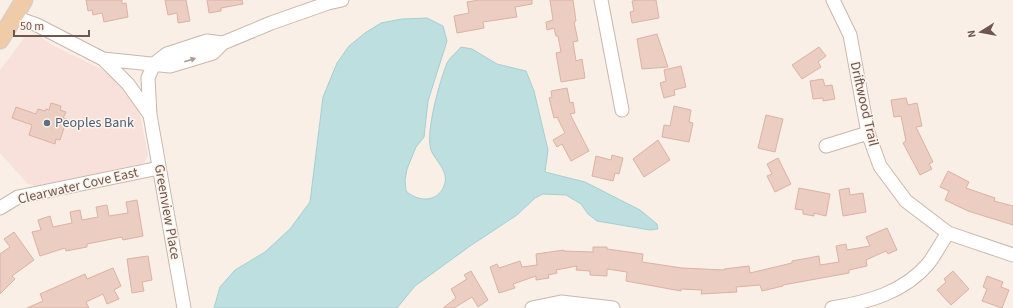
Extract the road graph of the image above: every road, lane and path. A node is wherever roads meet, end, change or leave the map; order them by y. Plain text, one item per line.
1 (24, 0) edge
2 (342, 0) edge
3 (601, 0) edge
4 (833, 0) edge
5 (8, 15) edge
6 (0, 40) edge
7 (104, 59) junction
8 (154, 64) junction
9 (622, 110) dead end
10 (150, 115) junction
11 (868, 133) junction
12 (826, 146) dead end
13 (159, 168) junction
14 (0, 208) edge
15 (948, 233) junction
16 (1013, 255) edge
17 (184, 308) edge
18 (532, 308) edge
19 (613, 308) edge
20 (832, 308) edge

1 - 5 main road
2 - 8 street
3 - 9 street
4 - 11 street, Driftwood Trail
5 - 6 main road
5 - 7 street
7 - 8 street
7 - 10 street, Greenview Place
8 - 10 street, Greenview Place
10 - 13 street, Greenview Place
11 - 12 street
11 - 15 street, Driftwood Trail
13 - 14 street, Clearwater Cove East
13 - 17 street, Greenview Place
15 - 16 street, Driftwood Trail
15 - 20 street
18 - 19 street

